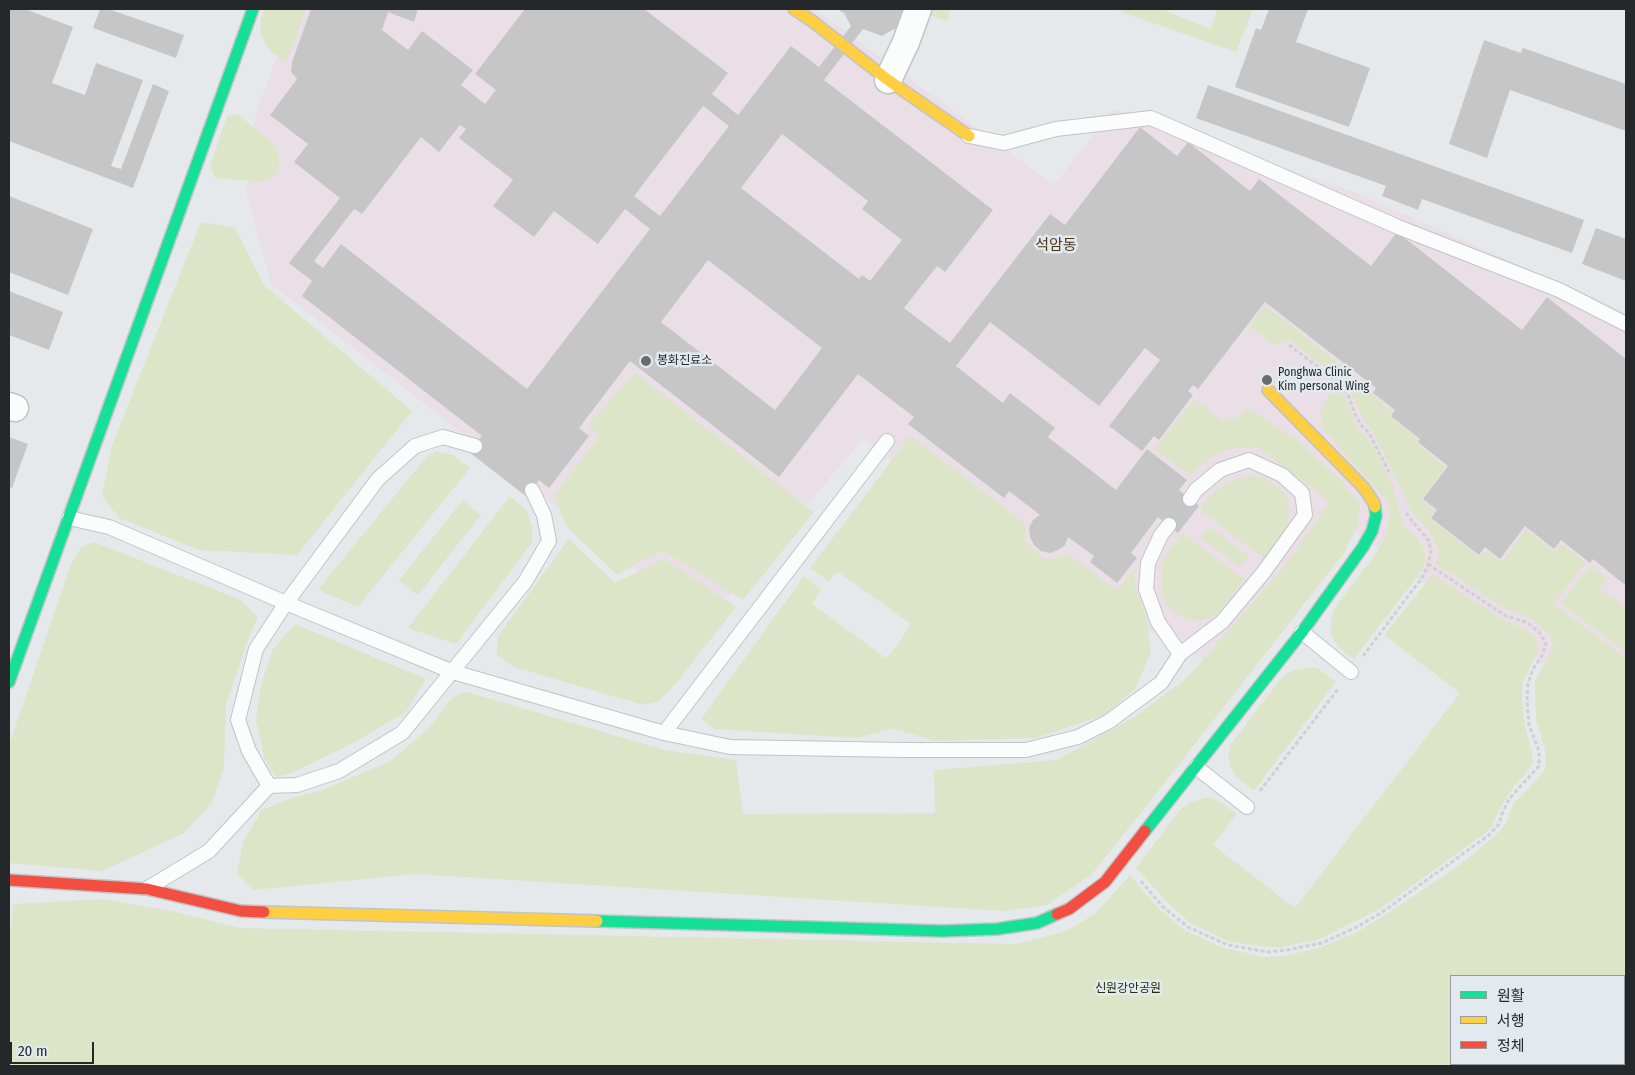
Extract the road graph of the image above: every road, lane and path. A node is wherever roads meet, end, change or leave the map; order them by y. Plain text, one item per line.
1 (253, 9) edge
2 (794, 9) edge
3 (918, 9) edge
4 (888, 80) junction
5 (969, 136) joint
6 (1626, 324) edge
7 (1268, 390) dead end
8 (888, 441) dead end
9 (475, 446) dead end
10 (532, 490) dead end
11 (1190, 499) dead end
12 (68, 518) junction
13 (1169, 525) dead end
14 (1428, 564) dead end
15 (286, 603) junction
16 (1302, 632) junction
17 (1180, 654) junction
18 (453, 672) junction
19 (1351, 672) dead end
20 (9, 682) edge
21 (664, 733) junction
22 (1196, 766) junction
23 (269, 786) junction
24 (1247, 807) dead end
25 (1123, 860) junction
26 (9, 880) edge
27 (147, 889) junction

1 - 12 street
2 - 4 street
3 - 4 street
4 - 5 street
5 - 6 lane
7 - 16 street
8 - 21 lane
9 - 15 lane
10 - 18 lane
11 - 17 lane
12 - 15 lane
12 - 20 street
13 - 17 lane
14 - 25 path
15 - 18 lane
15 - 23 lane
16 - 19 lane
16 - 22 street
17 - 21 lane
18 - 21 lane
18 - 23 lane
22 - 24 lane
22 - 25 street
23 - 27 lane
25 - 27 street
26 - 27 street

